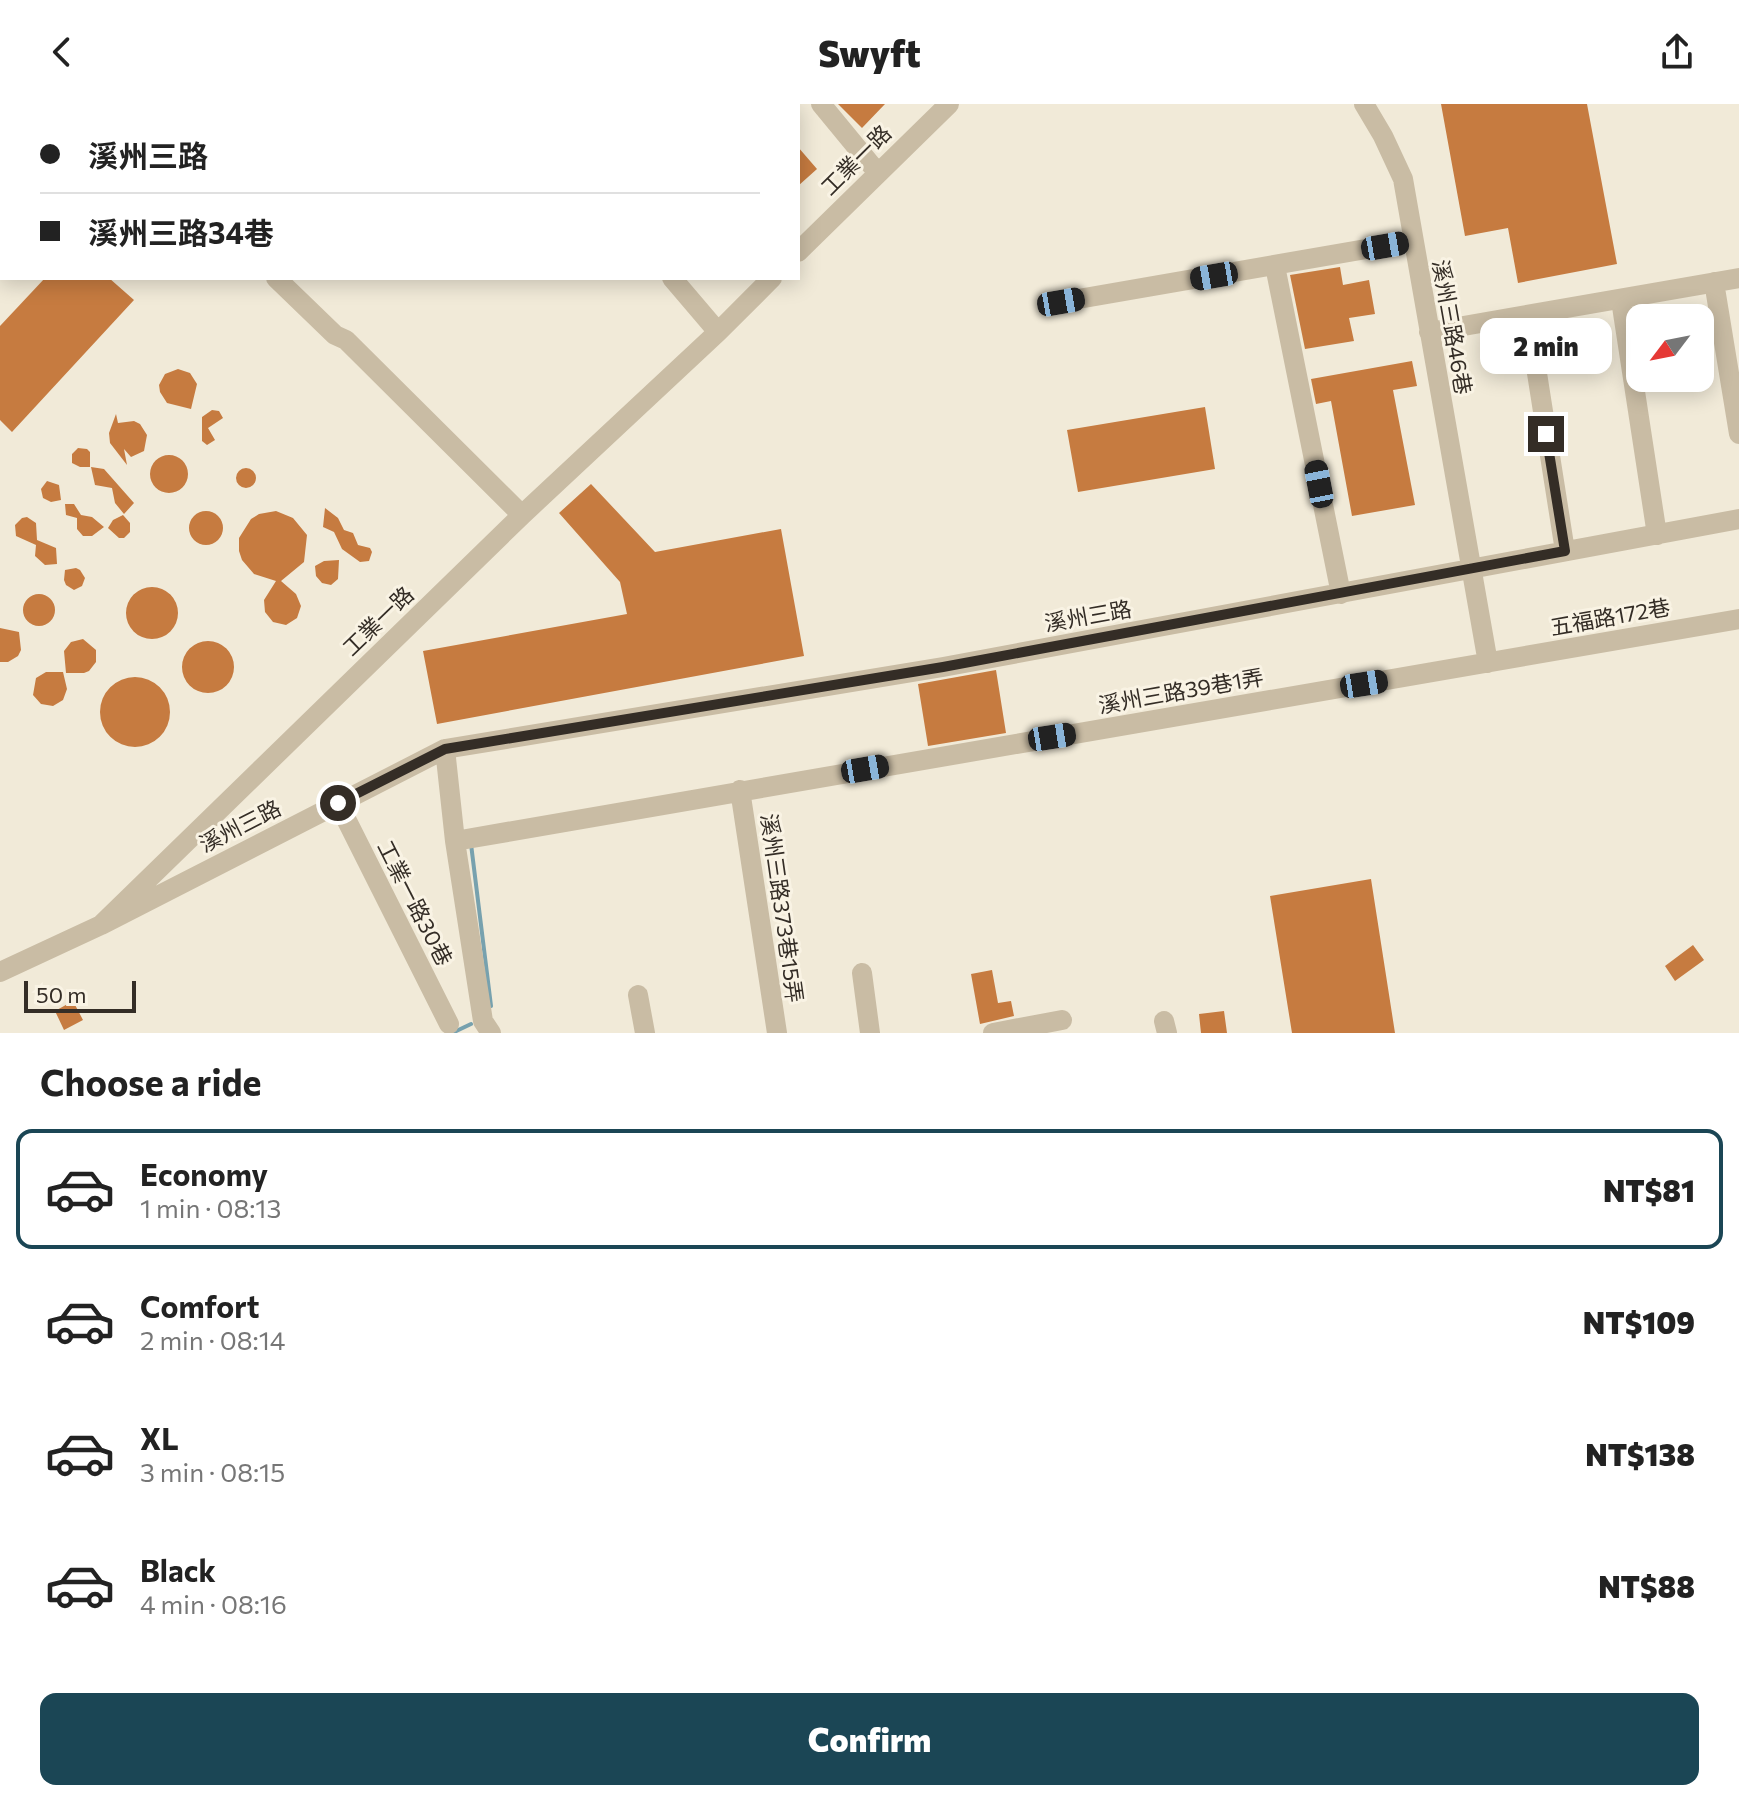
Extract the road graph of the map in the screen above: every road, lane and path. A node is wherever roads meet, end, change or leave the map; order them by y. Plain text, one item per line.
1 (821, 104) edge
2 (949, 104) edge
3 (1364, 104) edge
4 (877, 172) junction
5 (1412, 241) junction
6 (800, 250) edge
7 (1275, 266) junction
8 (1739, 278) edge
9 (278, 280) edge
10 (674, 280) edge
11 (770, 280) edge
12 (1714, 282) junction
13 (1621, 300) junction
14 (1061, 302) dead end
15 (1528, 316) junction
16 (718, 332) junction
17 (1429, 332) junction
18 (1739, 434) edge
19 (522, 515) junction
20 (1739, 519) edge
21 (1657, 535) junction
22 (1565, 551) junction
23 (1471, 568) junction
24 (1341, 594) junction
25 (1739, 619) edge
26 (1488, 663) junction
27 (445, 749) junction
28 (740, 790) junction
29 (338, 803) junction
30 (455, 841) junction
31 (101, 925) junction
32 (0, 972) edge
33 (862, 973) dead end
34 (638, 995) dead end
35 (1062, 1020) dead end
36 (449, 1024) dead end
37 (1026, 1030) edge
38 (491, 1033) edge
39 (645, 1033) edge
40 (777, 1033) edge
41 (870, 1033) edge
42 (993, 1033) edge

1 - 4 street
2 - 4 street, 工業一路
3 - 5 street, 溪州三路46巷
4 - 6 street, 工業一路
5 - 7 street
5 - 17 street, 溪州三路46巷
7 - 14 street
7 - 24 street
8 - 12 street
9 - 19 street
10 - 16 street
11 - 16 street, 工業一路
12 - 13 street
12 - 18 street
13 - 15 street
13 - 21 street
15 - 17 street
15 - 22 street
16 - 19 street, 工業一路
17 - 23 street, 溪州三路46巷
19 - 31 street, 工業一路
20 - 21 street, 溪州三路
21 - 22 street, 溪州三路
22 - 23 street, 溪州三路
23 - 24 street, 溪州三路
23 - 26 street
24 - 27 street, 溪州三路
25 - 26 street, 五福路172巷
26 - 28 street, 溪州三路39巷1弄
27 - 29 street, 溪州三路
27 - 30 street
28 - 30 street, 溪州三路39巷1弄
28 - 40 street, 溪州三路373巷15弄
29 - 31 street, 溪州三路
29 - 36 street, 工業一路30巷
30 - 38 street
31 - 32 street, 工業一路
33 - 41 street
34 - 39 street
35 - 37 street
37 - 42 street

